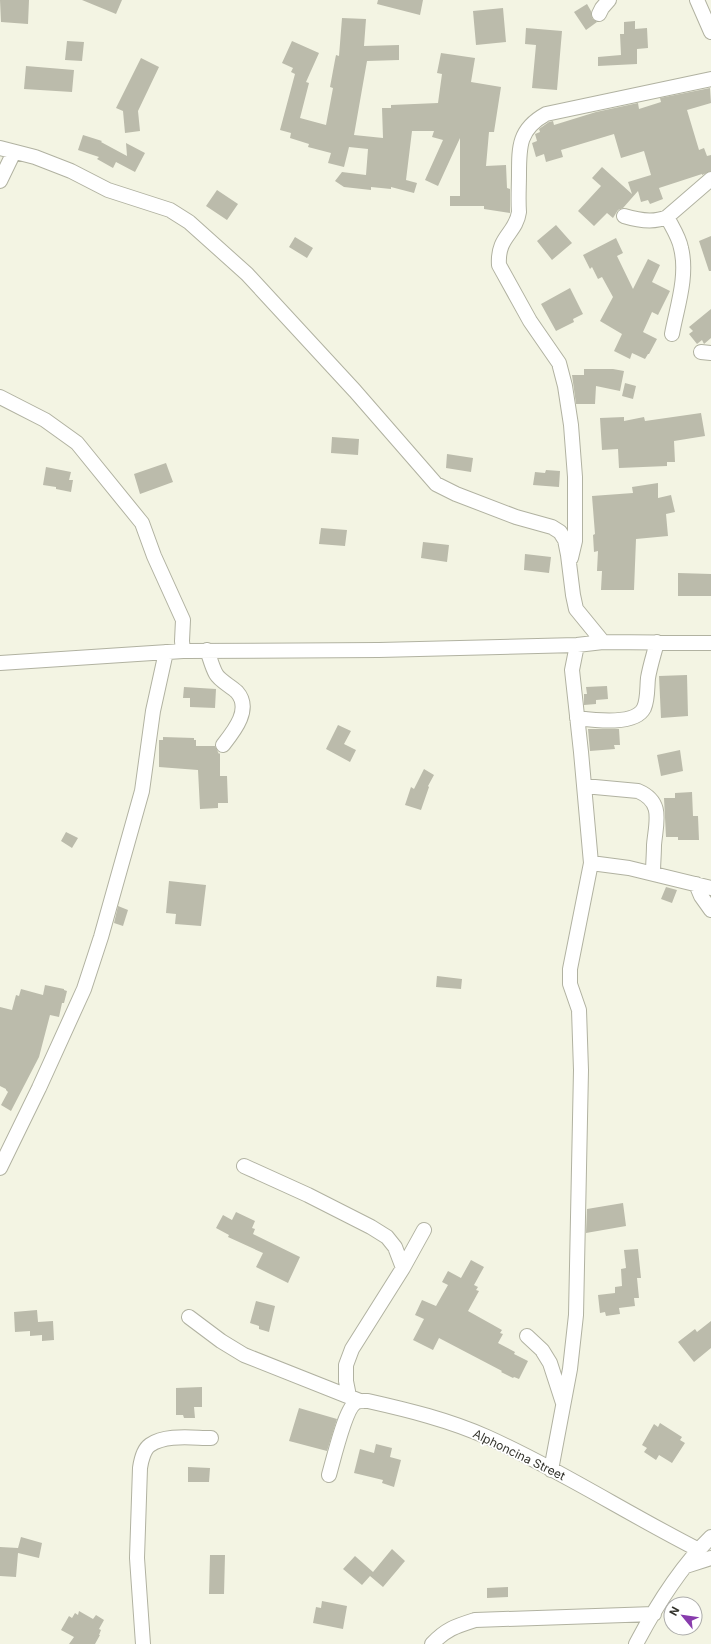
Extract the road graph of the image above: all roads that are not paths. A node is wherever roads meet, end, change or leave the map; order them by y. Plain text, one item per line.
1 (609, 0) edge
2 (697, 0) edge
3 (600, 14) dead end
4 (711, 32) edge
5 (711, 79) edge
6 (0, 148) edge
7 (14, 152) junction
8 (711, 179) edge
9 (0, 181) edge
10 (624, 216) dead end
11 (667, 217) junction
12 (672, 334) dead end
13 (0, 397) edge
14 (569, 562) junction
15 (603, 642) junction
16 (657, 642) junction
17 (711, 643) edge
18 (577, 645) junction
19 (207, 650) junction
20 (183, 651) junction
21 (166, 652) junction
22 (0, 663) edge
23 (577, 718) junction
24 (223, 745) dead end
25 (584, 786) junction
26 (591, 864) junction
27 (653, 873) junction
28 (696, 884) junction
29 (711, 888) edge
30 (711, 910) edge
31 (244, 1166) dead end
32 (0, 1168) edge
33 (424, 1230) dead end
34 (403, 1268) junction
35 (189, 1317) dead end
36 (527, 1336) dead end
37 (354, 1398) junction
38 (563, 1404) junction
39 (211, 1438) dead end
40 (551, 1470) junction
41 (328, 1475) dead end
42 (711, 1537) edge
43 (700, 1550) junction
44 (711, 1558) edge
45 (685, 1566) junction
46 (654, 1614) junction
47 (143, 1644) edge
48 (432, 1644) edge
49 (636, 1644) edge

1 - 3 street
2 - 4 street
5 - 14 street
6 - 7 street
7 - 9 street
7 - 14 street
8 - 11 street
10 - 11 street
11 - 12 street
13 - 20 street
14 - 15 street
15 - 16 street
15 - 18 street
16 - 17 street
16 - 23 street
18 - 19 street
18 - 23 street
19 - 20 street
19 - 24 street
20 - 21 street
21 - 22 street
21 - 32 street
23 - 25 street
25 - 26 street
25 - 27 street
26 - 27 street
26 - 38 street
27 - 28 street
28 - 29 street
28 - 30 street
31 - 34 street
33 - 34 street
34 - 37 street
35 - 37 street, Alphoncina Street
36 - 38 street
37 - 40 street, Alphoncina Street
37 - 41 street
38 - 40 street
39 - 47 street
40 - 43 street, Alphoncina Street
42 - 43 street
43 - 45 street
44 - 45 street
45 - 46 street
46 - 48 street
46 - 49 street

